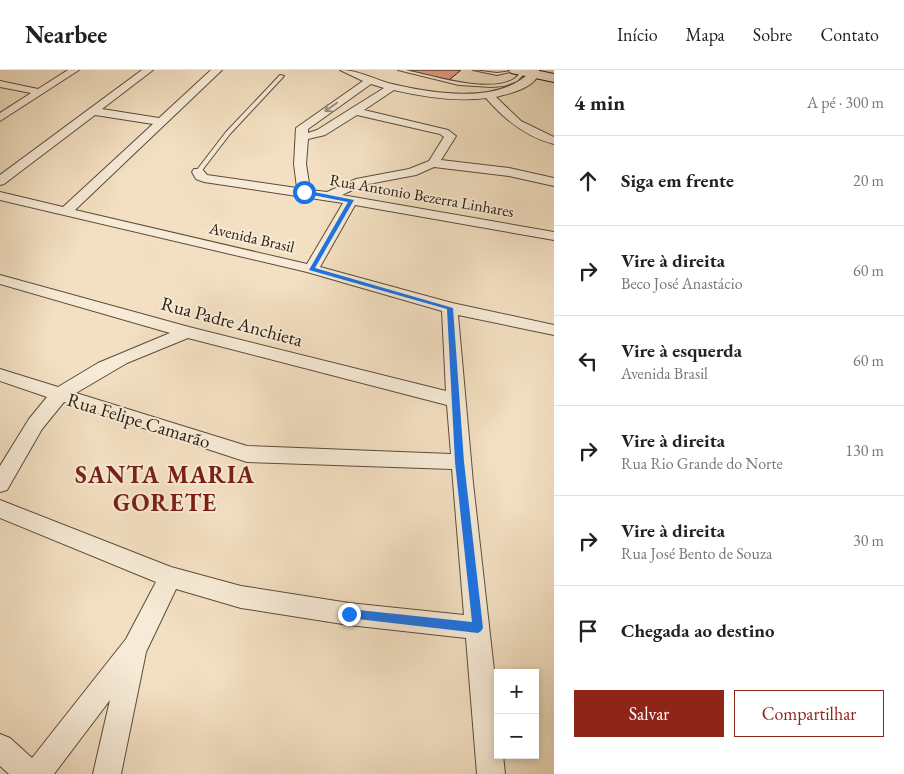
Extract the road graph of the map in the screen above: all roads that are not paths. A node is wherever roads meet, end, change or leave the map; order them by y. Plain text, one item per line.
1 (74, 70) edge
2 (148, 70) edge
3 (217, 70) edge
4 (345, 70) edge
5 (400, 70) edge
6 (475, 70) edge
7 (525, 71) edge
8 (282, 76) dead end
9 (554, 78) edge
10 (369, 81) junction
11 (0, 84) edge
12 (392, 87) junction
13 (36, 94) junction
14 (488, 95) junction
15 (0, 109) edge
16 (93, 111) junction
17 (355, 112) junction
18 (0, 118) edge
19 (162, 122) junction
20 (303, 137) junction
21 (554, 141) edge
22 (433, 164) junction
23 (198, 172) joint
24 (0, 181) edge
25 (554, 182) edge
26 (304, 192) junction
27 (0, 196) edge
28 (328, 196) junction
29 (351, 200) junction
30 (66, 211) junction
31 (554, 236) edge
32 (311, 269) junction
33 (0, 279) edge
34 (450, 308) junction
35 (554, 330) edge
36 (187, 332) junction
37 (0, 375) edge
38 (60, 395) junction
39 (455, 400) junction
40 (460, 462) junction
41 (0, 484) edge
42 (0, 509) edge
43 (170, 577) junction
44 (478, 628) junction
45 (135, 648) junction
46 (0, 748) edge
47 (30, 774) edge
48 (37, 774) edge
49 (108, 774) edge
50 (491, 774) edge

1 - 13 street
2 - 16 street
3 - 19 street
4 - 10 street
5 - 7 lane
6 - 7 lane
7 - 9 main road
7 - 14 street
8 - 23 lane
10 - 12 street
10 -> 20 street
11 - 13 street
12 - 14 street
12 - 17 street
13 - 15 street
13 - 18 street
14 - 21 street
16 - 19 street
16 - 24 street
17 - 20 street
17 - 22 street
19 - 30 street
20 - 26 street
22 - 25 street
22 - 28 street
23 - 26 street, Rua Antonio Bezerra Linhares
26 - 28 street, Rua Antonio Bezerra Linhares
27 - 30 street, Avenida Brasil
28 - 29 street, Rua Antonio Bezerra Linhares
29 - 31 street, Rua Antonio Bezerra Linhares
29 - 32 street
30 - 32 street, Avenida Brasil
32 - 34 street, Avenida Brasil
33 - 36 street, Rua Padre Anchieta
34 - 35 street, Avenida Brasil
34 - 39 street
36 - 38 street
36 - 39 street, Rua Padre Anchieta
37 - 38 street, Rua Felipe Camarão
38 - 40 street, Rua Felipe Camarão
38 - 41 street
39 - 40 street
40 - 44 street
42 - 43 street
43 - 44 street
43 - 45 street
44 - 50 street
45 - 48 street
45 - 49 street
46 - 47 street

